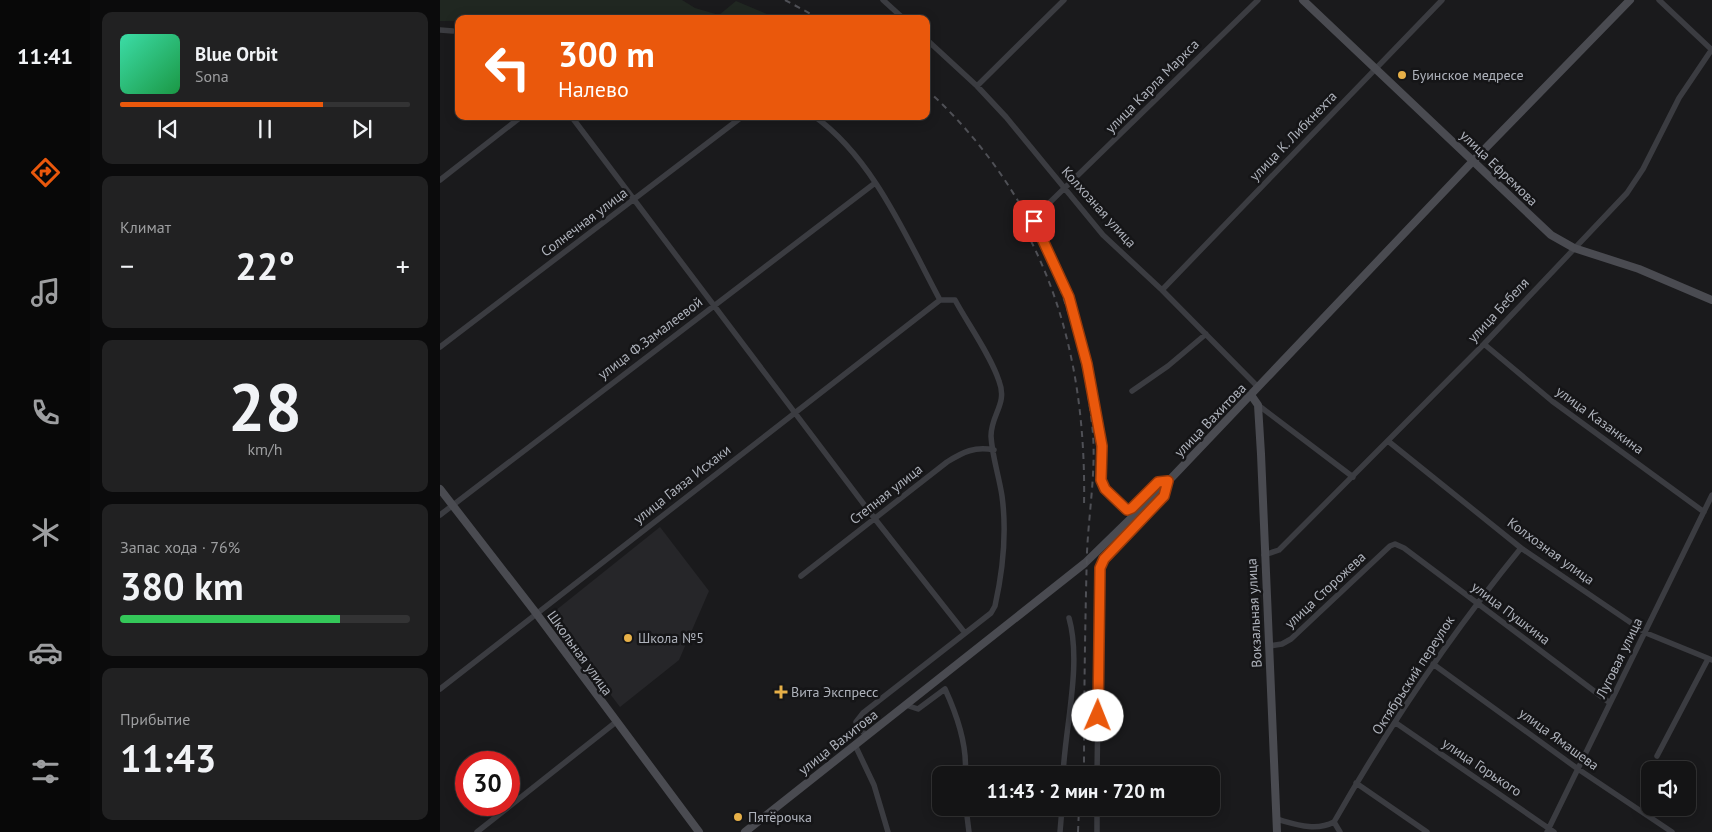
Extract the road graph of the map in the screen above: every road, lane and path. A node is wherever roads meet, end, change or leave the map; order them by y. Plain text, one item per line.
1 (1064, 0) edge
2 (1258, 0) edge
3 (1303, 0) edge
4 (1442, 0) edge
5 (1630, 0) edge
6 (1659, 0) edge
7 (888, 1) edge
8 (900, 15) edge
9 (440, 30) edge
10 (453, 31) dead end
11 (930, 43) edge
12 (1712, 50) edge
13 (1376, 70) junction
14 (977, 86) junction
15 (517, 120) edge
16 (574, 120) edge
17 (738, 120) edge
18 (818, 120) edge
19 (1473, 161) junction
20 (440, 180) edge
21 (875, 183) junction
22 (1064, 190) junction
23 (635, 199) junction
24 (1574, 248) junction
25 (1162, 290) junction
26 (940, 300) junction
27 (1712, 300) edge
28 (713, 306) junction
29 (1206, 334) junction
30 (1484, 344) junction
31 (440, 347) edge
32 (1258, 387) junction
33 (1132, 391) dead end
34 (1251, 395) junction
35 (1258, 404) junction
36 (796, 412) junction
37 (1388, 441) junction
38 (994, 450) junction
39 (1353, 477) junction
40 (1168, 481) junction
41 (440, 489) edge
42 (1712, 495) edge
43 (452, 505) junction
44 (1704, 512) junction
45 (440, 515) edge
46 (875, 519) junction
47 (1395, 544) joint
48 (1521, 548) junction
49 (1264, 554) junction
50 (801, 576) dead end
51 (1476, 603) junction
52 (536, 613) junction
53 (1069, 618) dead end
54 (1646, 633) junction
55 (965, 634) junction
56 (1268, 646) junction
57 (1710, 660) edge
58 (1433, 664) junction
59 (440, 689) edge
60 (1610, 703) junction
61 (906, 705) junction
62 (616, 722) junction
63 (1396, 723) junction
64 (866, 736) junction
65 (856, 745) junction
66 (1657, 756) dead end
67 (966, 766) edge
68 (1064, 766) edge
69 (1097, 766) edge
70 (1578, 769) junction
71 (1356, 784) junction
72 (967, 816) edge
73 (1061, 816) edge
74 (1097, 816) edge
75 (1276, 819) junction
76 (1334, 822) junction
77 (1550, 831) edge
78 (477, 832) edge
79 (699, 832) edge
80 (745, 832) edge
81 (888, 832) edge
82 (969, 832) edge
83 (1060, 832) edge
84 (1097, 832) edge
85 (1276, 832) edge
86 (1340, 832) edge
87 (1427, 832) edge
88 (1672, 832) edge

1 - 14 street
2 - 22 street, улица Карла Маркса
3 - 13 main road, улица Ефремова
4 - 13 street, улица К. Либкнехта
5 - 19 main road, улица Вахитова
6 - 12 street
7 - 8 street
9 - 10 street
11 - 14 street, Колхозная улица
12 - 24 street, улица Бебеля
13 - 19 main road, улица Ефремова
13 - 25 street, улица К. Либкнехта
14 - 22 street, Колхозная улица
15 - 20 street
16 - 23 street
17 - 23 street, Солнечная улица
18 - 21 street
19 - 24 main road, улица Ефремова
19 - 32 main road, улица Вахитова
21 - 26 street
21 - 28 street, улица Ф.Замалеевой
22 - 25 street, Колхозная улица
22 - 40 street, улица Карла Маркса
23 - 28 street
23 - 31 street, Солнечная улица
24 - 27 main road, улица Ефремова
24 - 30 street, улица Бебеля
25 - 29 street, Колхозная улица
26 - 36 street, улица Гаяза Исхаки
26 - 38 street
28 - 36 street
28 - 43 street, улица Ф.Замалеевой
29 - 32 street, Колхозная улица
29 - 33 street
30 - 37 street, улица Бебеля
30 - 44 street, улица Казанкина
32 - 34 main road, улица Вахитова
34 - 35 main road
34 - 40 main road, улица Вахитова
35 - 39 street
35 - 49 main road, Вокзальная улица
36 - 46 street
36 - 52 street, улица Гаяза Исхаки
37 - 39 street, улица Бебеля
37 - 48 street, Колхозная улица
38 - 46 street, Степная улица
38 - 55 street
39 - 49 street, улица Бебеля
40 - 61 main road, улица Вахитова
40 - 69 street
41 - 43 main road, Школьная улица
42 - 44 street, Луговая улица
43 - 45 street, улица Ф.Замалеевой
43 - 52 main road, Школьная улица
44 - 54 street, Луговая улица
46 - 50 street, Степная улица
46 - 55 street
47 - 51 street, улица Пушкина
47 - 56 street, улица Сторожева
48 - 51 street, Октябрьский переулок
48 - 54 street, Колхозная улица
49 - 56 main road, Вокзальная улица
51 - 58 street, Октябрьский переулок
51 - 60 street, улица Пушкина
52 - 59 street, улица Гаяза Исхаки
52 - 62 main road, Школьная улица
53 - 68 street
54 - 57 street, Колхозная улица
54 - 60 street, Луговая улица
55 - 64 street
56 - 75 main road, Вокзальная улица
57 - 66 street
58 - 63 street, Октябрьский переулок
58 - 70 street, улица Ямашева
60 - 70 street, Луговая улица
61 - 64 main road, улица Вахитова
61 - 67 street
62 - 78 street
62 - 79 main road, Школьная улица
63 - 71 street, Октябрьский переулок
63 - 77 street, улица Горького
64 - 65 main road, улица Вахитова
65 - 80 main road, улица Вахитова
65 - 81 street
70 - 77 street, Луговая улица
70 - 88 street, улица Ямашева
71 - 76 street, Октябрьский переулок
71 - 87 street
72 - 82 street
73 - 83 street
74 - 84 street
75 - 76 street
75 - 85 main road, Вокзальная улица
76 - 86 street

